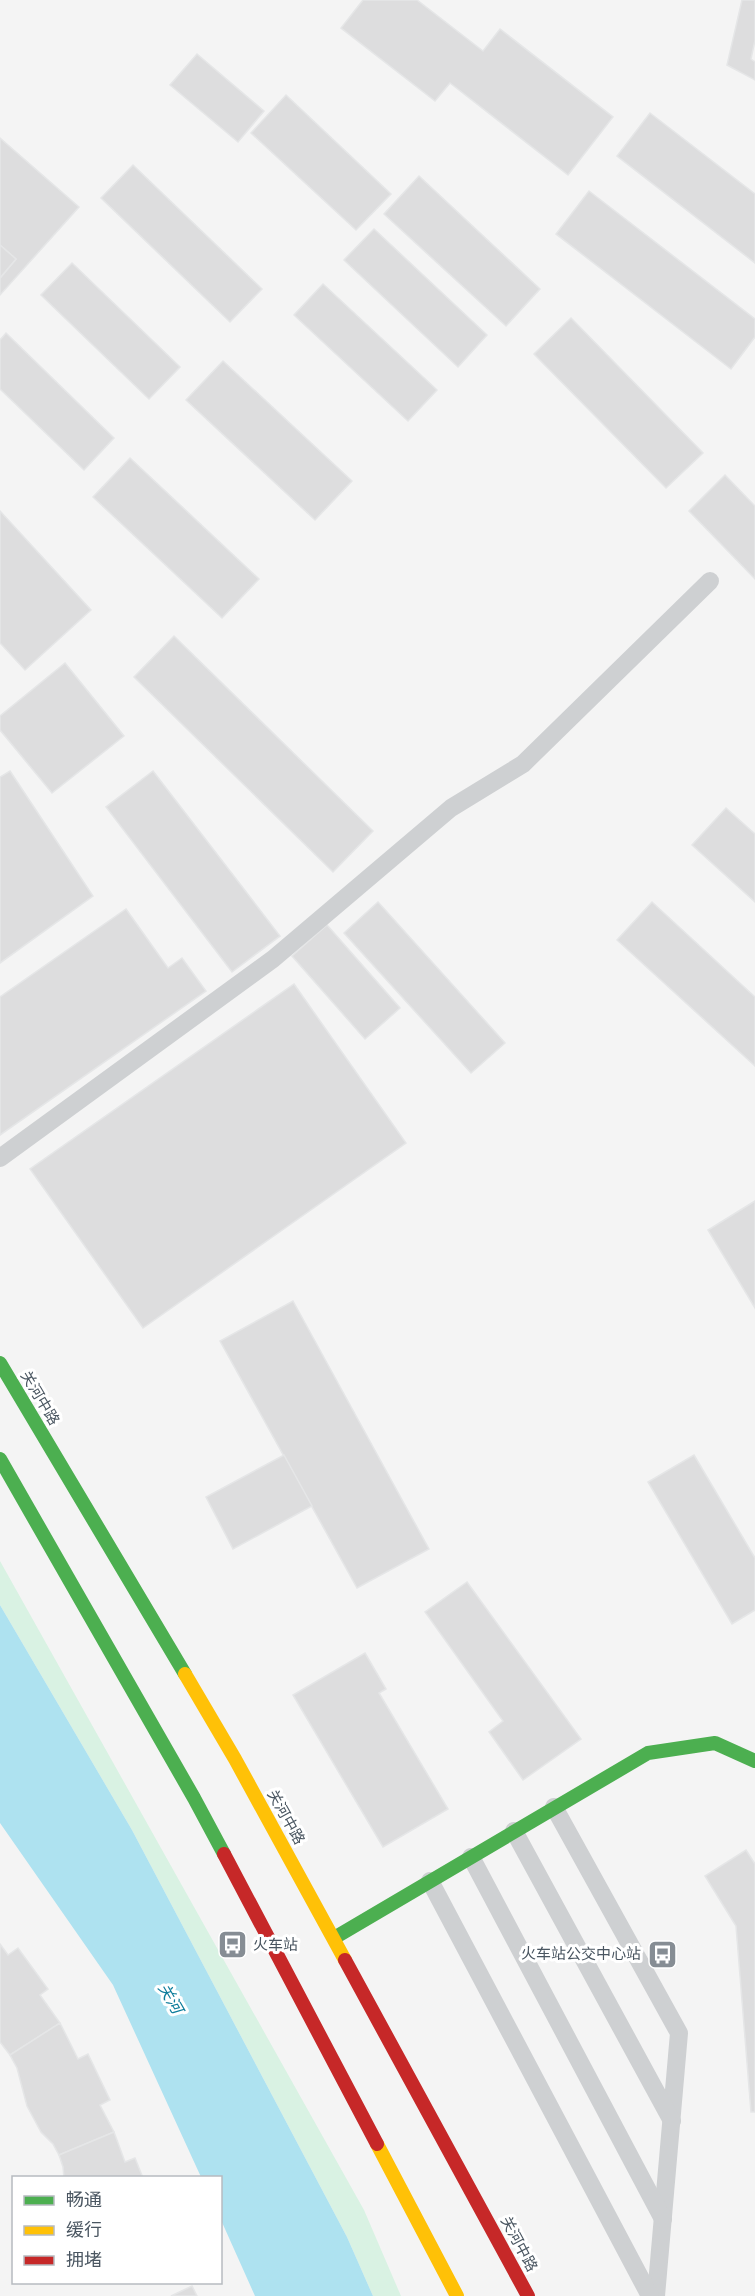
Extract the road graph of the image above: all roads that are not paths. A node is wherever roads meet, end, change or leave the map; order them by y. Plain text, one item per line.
1 (710, 581) dead end
2 (0, 1158) edge
3 (0, 1363) edge
4 (0, 1459) edge
5 (755, 1761) edge
6 (555, 1807) junction
7 (514, 1831) junction
8 (471, 1857) junction
9 (430, 1881) junction
10 (334, 1938) junction
11 (672, 2121) junction
12 (663, 2219) junction
13 (457, 2296) edge
14 (528, 2296) edge
15 (650, 2296) edge
16 (656, 2296) edge

1 - 2 lane
3 - 10 main road, 关河中路
4 - 13 main road
5 - 6 main road
6 - 7 main road
6 - 11 lane
7 - 8 main road
7 - 11 lane
8 - 9 main road
8 - 12 lane
9 - 10 main road
9 - 15 lane
10 - 14 main road, 关河中路
11 - 12 lane
12 - 16 lane

